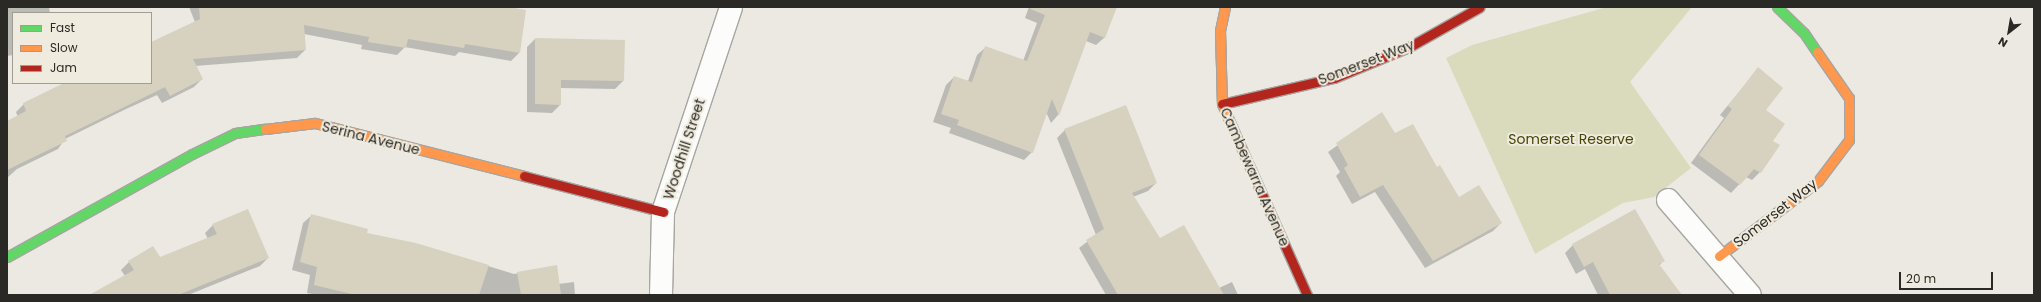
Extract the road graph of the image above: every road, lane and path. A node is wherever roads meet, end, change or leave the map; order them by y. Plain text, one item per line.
1 (731, 7) edge
2 (1225, 7) edge
3 (1480, 7) edge
4 (1777, 7) edge
5 (1222, 104) junction
6 (1668, 200) dead end
7 (663, 212) junction
8 (1719, 256) junction
9 (7, 257) edge
10 (661, 295) edge
11 (1307, 295) edge
12 (1750, 295) edge

1 - 7 street, Woodhill Street
2 - 5 street, Cambewarra Avenue
3 - 5 street, Somerset Way
4 - 8 street, Somerset Way
5 - 11 street, Cambewarra Avenue
6 - 8 street, Somerset Way
7 - 9 street, Serina Avenue
7 - 10 street, Woodhill Street
8 - 12 street, Somerset Way

